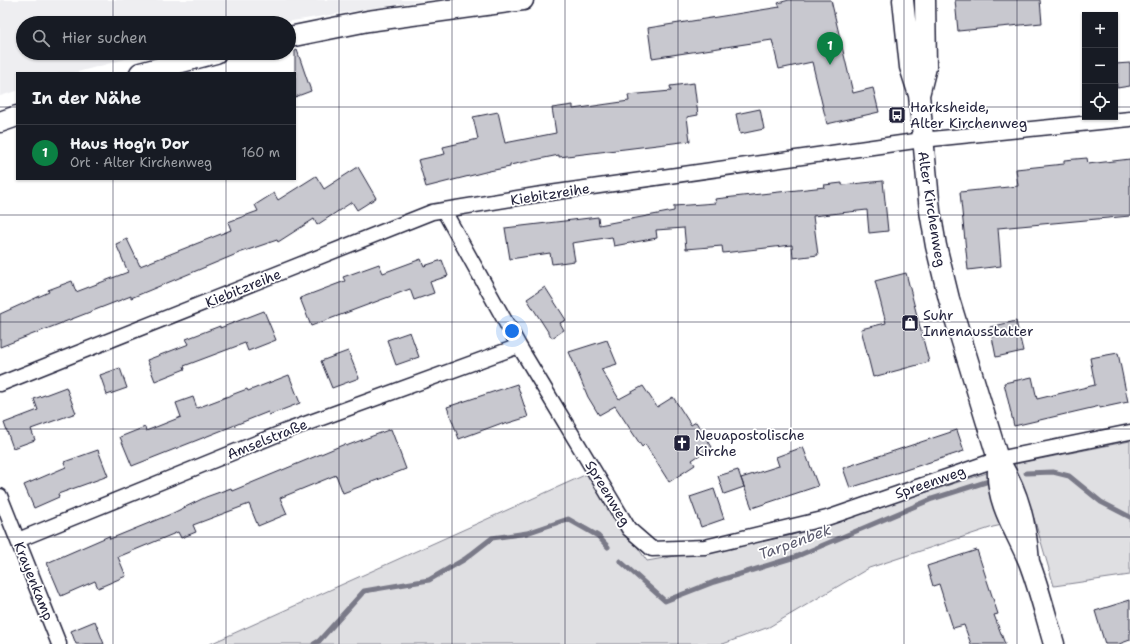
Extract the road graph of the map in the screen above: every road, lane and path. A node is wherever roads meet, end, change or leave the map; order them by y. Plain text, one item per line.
1 (523, 0) edge
2 (903, 0) edge
3 (925, 0) edge
4 (296, 36) edge
5 (189, 60) edge
6 (144, 72) edge
7 (919, 96) junction
8 (16, 116) edge
9 (1130, 119) edge
10 (0, 122) edge
11 (922, 140) junction
12 (444, 211) junction
13 (519, 346) junction
14 (0, 384) edge
15 (1130, 432) edge
16 (998, 459) junction
17 (0, 496) edge
18 (18, 540) junction
19 (59, 644) edge
20 (1054, 644) edge

1 - 4 main road
2 - 7 main road, Alter Kirchenweg
3 - 7 main road, Alter Kirchenweg
5 - 6 main road
7 - 11 main road, Alter Kirchenweg
8 - 10 main road
9 - 11 street, Kiebitzreihe
11 - 12 street, Kiebitzreihe
11 - 16 main road, Alter Kirchenweg
12 - 13 street, Spreenweg
12 - 14 street, Kiebitzreihe
13 - 16 street, Spreenweg
13 - 18 street, Amselstraße
15 - 16 street, Spreenweg
16 - 20 main road, Alter Kirchenweg
17 - 18 street, Krayenkamp
18 - 19 street, Krayenkamp

